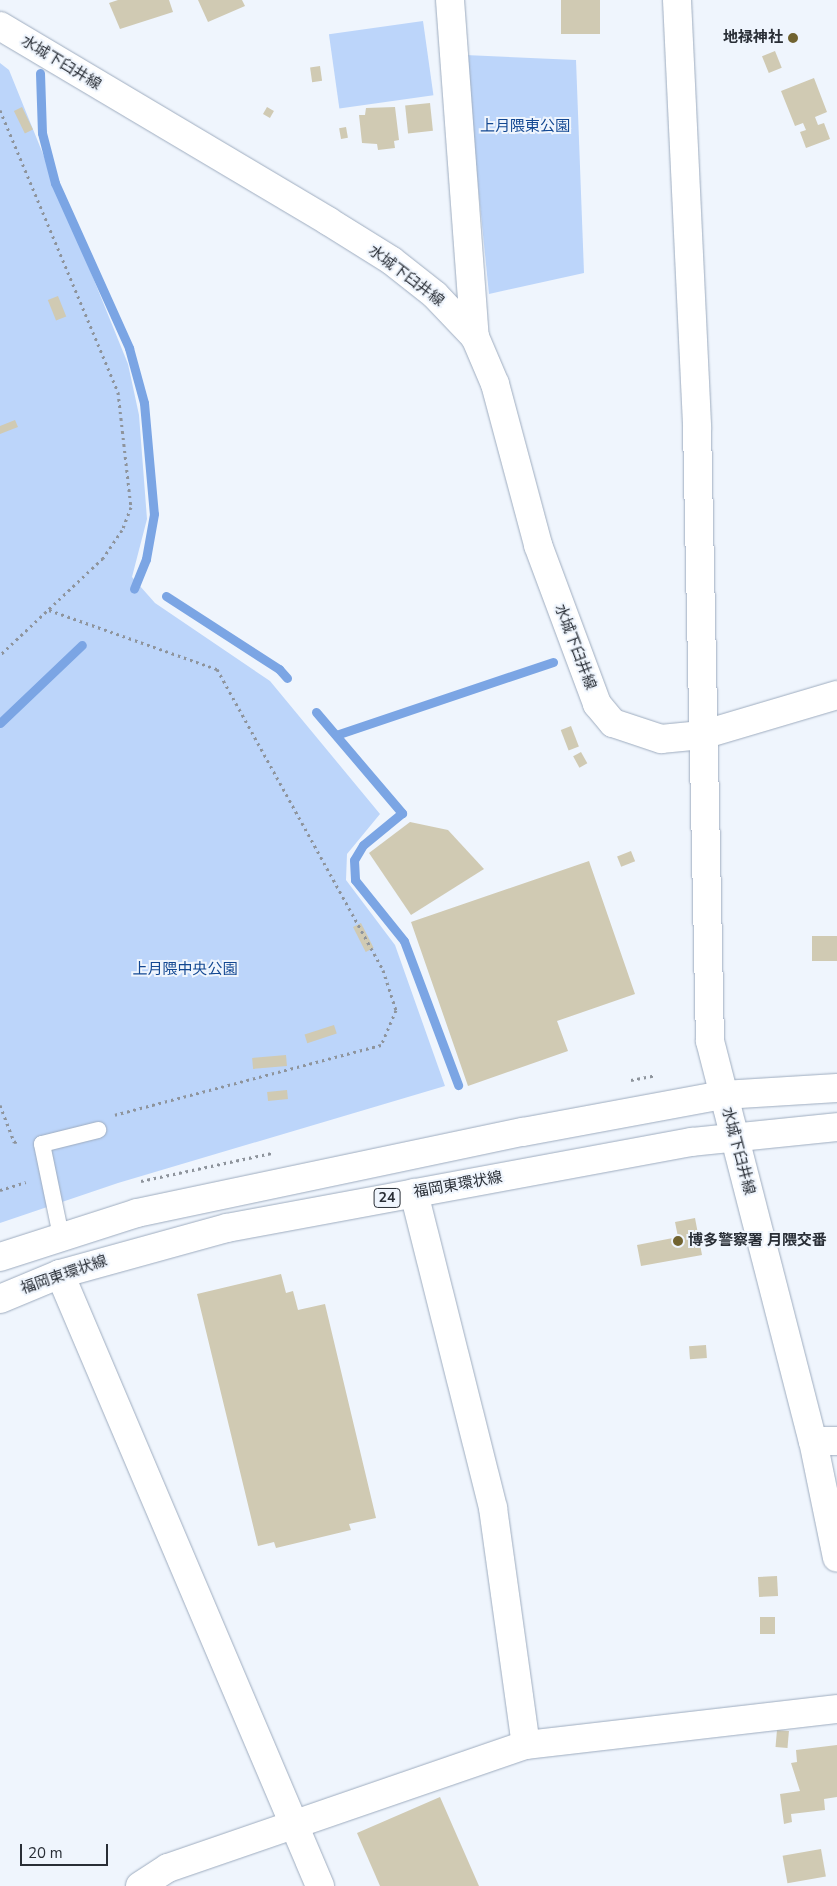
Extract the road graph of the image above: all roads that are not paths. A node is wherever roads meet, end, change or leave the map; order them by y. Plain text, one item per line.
1 (450, 0) edge
2 (677, 0) edge
3 (0, 26) edge
4 (475, 337) junction
5 (837, 695) edge
6 (702, 735) junction
7 (837, 1088) edge
8 (723, 1096) junction
9 (837, 1127) edge
10 (98, 1130) dead end
11 (735, 1137) junction
12 (414, 1192) junction
13 (61, 1236) junction
14 (0, 1257) edge
15 (60, 1274) junction
16 (0, 1299) edge
17 (825, 1441) edge
18 (837, 1558) edge
19 (837, 1709) edge
20 (526, 1745) junction
21 (294, 1828) junction
22 (140, 1886) edge
23 (320, 1886) edge

1 - 4 main road
2 - 6 main road, 水城下臼井線
3 - 4 main road, 水城下臼井線
4 - 6 main road, 水城下臼井線
5 - 6 main road
6 - 8 main road, 水城下臼井線
7 - 8 main road, 24
8 - 11 main road, 水城下臼井線
8 - 13 main road, 24
9 - 11 main road, 福岡東環状線 / 24
10 - 13 lane
11 - 12 main road, 福岡東環状線 / 24
11 - 17 main road, 水城下臼井線
12 - 15 main road, 福岡東環状線 / 24
12 - 20 main road
13 - 14 main road, 24
15 - 16 main road, 福岡東環状線 / 24
15 - 21 main road
17 - 18 main road, 水城下臼井線
19 - 20 main road
20 - 21 main road
21 - 22 main road
21 - 23 main road

